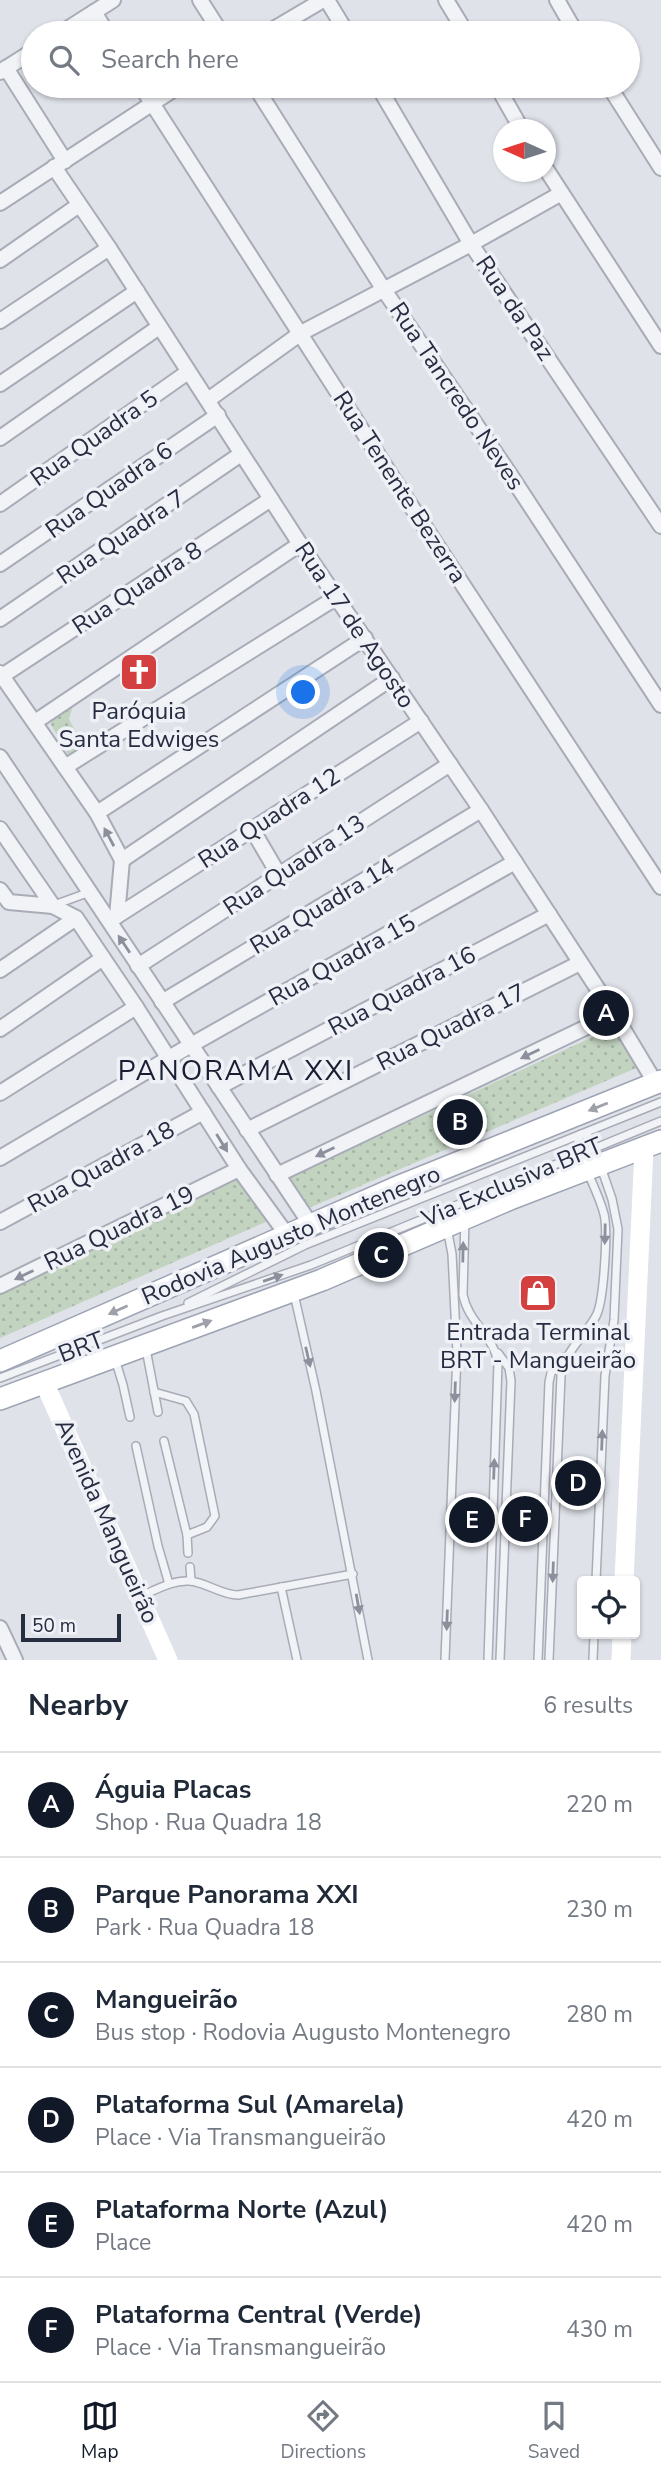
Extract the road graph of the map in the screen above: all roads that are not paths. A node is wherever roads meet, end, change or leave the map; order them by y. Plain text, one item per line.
1 (113, 0) edge
2 (200, 0) edge
3 (325, 0) edge
4 (446, 0) edge
5 (557, 0) edge
6 (94, 12) junction
7 (80, 21) edge
8 (100, 21) edge
9 (213, 21) edge
10 (288, 21) edge
11 (339, 21) edge
12 (459, 21) edge
13 (569, 21) edge
14 (21, 59) edge
15 (3, 70) edge
16 (150, 98) edge
17 (158, 98) edge
18 (263, 98) edge
19 (385, 98) edge
20 (503, 98) edge
21 (616, 98) edge
22 (152, 102) junction
23 (516, 119) edge
24 (60, 164) junction
25 (661, 168) edge
26 (553, 182) edge
27 (560, 194) junction
28 (0, 203) edge
29 (79, 205) junction
30 (471, 244) junction
31 (110, 248) junction
32 (0, 260) edge
33 (384, 290) junction
34 (137, 291) junction
35 (0, 321) edge
36 (159, 327) junction
37 (301, 333) junction
38 (661, 346) edge
39 (188, 372) junction
40 (0, 384) edge
41 (208, 400) junction
42 (218, 415) junction
43 (0, 438) edge
44 (241, 454) junction
45 (271, 499) junction
46 (0, 504) edge
47 (661, 526) edge
48 (300, 544) junction
49 (0, 564) edge
50 (337, 597) junction
51 (0, 619) edge
52 (365, 638) junction
53 (1, 675) edge
54 (392, 678) junction
55 (661, 705) edge
56 (421, 721) junction
57 (35, 722) junction
58 (0, 757) edge
59 (450, 764) junction
60 (65, 767) junction
61 (481, 810) junction
62 (97, 813) junction
63 (0, 829) edge
64 (252, 829) junction
65 (121, 860) junction
66 (515, 862) junction
67 (279, 875) junction
68 (661, 887) edge
69 (0, 890) edge
70 (90, 892) junction
71 (5, 905) edge
72 (53, 906) junction
73 (549, 914) junction
74 (76, 918) junction
75 (113, 919) junction
76 (103, 958) junction
77 (580, 962) junction
78 (138, 966) junction
79 (0, 970) edge
80 (162, 1002) junction
81 (136, 1007) junction
82 (614, 1014) junction
83 (0, 1029) edge
84 (191, 1045) junction
85 (170, 1058) junction
86 (219, 1087) junction
87 (659, 1089) edge
88 (0, 1093) edge
89 (203, 1112) junction
90 (661, 1121) edge
91 (247, 1130) junction
92 (581, 1134) junction
93 (652, 1145) edge
94 (0, 1158) edge
95 (590, 1158) junction
96 (239, 1169) junction
97 (277, 1175) junction
98 (453, 1214) junction
99 (0, 1222) edge
100 (311, 1225) junction
101 (287, 1235) junction
102 (0, 1286) edge
103 (293, 1290) junction
104 (162, 1316) junction
105 (145, 1345) junction
106 (495, 1350) junction
107 (568, 1354) junction
108 (113, 1356) junction
109 (0, 1361) edge
110 (0, 1378) edge
111 (44, 1382) junction
112 (154, 1392) junction
113 (0, 1399) edge
114 (158, 1412) dead end
115 (130, 1417) dead end
116 (164, 1440) dead end
117 (136, 1446) dead end
118 (187, 1535) junction
119 (188, 1553) dead end
120 (190, 1567) dead end
121 (353, 1574) junction
122 (596, 1576) edge
123 (624, 1576) edge
124 (191, 1581) junction
125 (169, 1584) junction
126 (281, 1587) junction
127 (141, 1597) junction
128 (2, 1637) edge
129 (594, 1639) edge
130 (622, 1639) edge
131 (15, 1660) edge
132 (168, 1660) edge
133 (297, 1660) edge
134 (368, 1660) edge
135 (445, 1660) edge
136 (488, 1660) edge
137 (500, 1660) edge
138 (538, 1660) edge
139 (549, 1660) edge
140 (593, 1660) edge
141 (621, 1660) edge

1 - 6 street
2 - 9 street
3 - 10 street
3 - 11 street
4 - 12 street
5 - 13 street
6 - 7 street
6 - 8 street
14 - 15 street
15 - 24 street, Rua 17 de Agosto
16 - 22 street, Rua Tenente Bezerra
17 - 22 street
18 - 33 street, Rua Tancredo Neves
19 - 30 street, Rua da Paz
20 - 23 street
21 - 25 street
22 - 24 street
22 - 37 street, Rua Tenente Bezerra
24 - 28 street
24 - 29 street, Rua 17 de Agosto
26 - 27 street
27 - 30 street
27 - 38 street
29 - 31 street, Rua 17 de Agosto
29 - 32 street
30 - 33 street
30 - 47 street, Rua da Paz
31 - 34 street, Rua 17 de Agosto
31 - 35 street
33 - 37 street
33 - 55 street, Rua Tancredo Neves
34 - 36 street, Rua 17 de Agosto
34 - 40 street
36 - 39 street, Rua 17 de Agosto
36 - 43 street
37 - 41 street
37 - 68 street, Rua Tenente Bezerra
39 - 41 street, Rua 17 de Agosto
39 - 46 street, Rua Quadra 5
41 - 42 street, Rua 17 de Agosto
42 - 44 street, Rua 17 de Agosto
42 - 49 street, Rua Quadra 6
44 - 45 street, Rua 17 de Agosto
44 - 51 street, Rua Quadra 7
45 - 48 street, Rua 17 de Agosto
45 - 53 street, Rua Quadra 8
48 - 50 street, Rua 17 de Agosto
48 - 57 street
50 - 52 street, Rua 17 de Agosto
50 - 60 street
52 - 54 street, Rua 17 de Agosto
52 - 62 street
53 - 57 street
54 - 56 street, Rua 17 de Agosto
54 - 65 street
56 - 59 street, Rua 17 de Agosto
56 - 64 street, Rua Quadra 12
57 - 60 street
58 - 70 street
59 - 61 street, Rua 17 de Agosto
59 - 67 street, Rua Quadra 13
60 - 62 street
61 - 66 street, Rua 17 de Agosto
61 - 80 street, Rua Quadra 14
65 -> 62 street
63 - 72 street
64 - 67 street
64 - 75 street, Rua Quadra 12
65 - 75 street
66 - 73 street, Rua 17 de Agosto
66 - 84 street, Rua Quadra 15
67 - 78 street, Rua Quadra 13
69 - 71 street
70 - 72 lane
70 - 75 street
71 - 72 street
72 - 74 street
73 - 77 street, Rua 17 de Agosto
73 - 86 street, Rua Quadra 16
74 - 76 street
74 - 79 street
78 -> 75 street
76 - 81 street
76 - 83 street
77 - 82 street, Rua 17 de Agosto
77 - 91 street, Rua Quadra 17
78 - 80 street
80 - 84 street
81 - 85 street
81 - 88 street
82 - 87 street, Rua 17 de Agosto
82 -> 97 street
84 - 85 street, Rua Quadra 15
84 - 86 street
85 - 89 street
85 - 94 street
86 - 91 street
87 - 92 lane, Via Exclusiva BRT
87 -> 100 main road, Rodovia Augusto Montenegro
89 -> 96 street
89 - 99 street, Rua Quadra 18
90 - 95 lane, Via Exclusiva BRT
91 - 97 street
92 - 95 lane
92 - 95 lane
92 - 104 lane, Via Exclusiva BRT
93 - 95 main road, Rodovia Augusto Montenegro
93 - 123 street
95 - 98 main road, Rodovia Augusto Montenegro
95 -> 107 lane
122 -> 95 lane
96 - 101 street
96 -> 102 street, Rua Quadra 19
97 - 100 street
98 - 103 main road, Rodovia Augusto Montenegro
104 -> 98 lane, Via Exclusiva BRT
106 -> 98 lane
98 -> 135 lane
100 - 101 main road, Rodovia Augusto Montenegro
101 -> 109 main road, Rodovia Augusto Montenegro
105 -> 103 main road, Rodovia Augusto Montenegro
103 -> 121 lane
104 - 110 lane, BRT
105 - 108 main road, Rodovia Augusto Montenegro
105 - 112 lane
136 -> 106 lane
106 - 137 lane
107 - 138 lane
107 -> 139 lane
108 - 111 main road, Rodovia Augusto Montenegro
108 - 115 lane
111 - 113 main road, Rodovia Augusto Montenegro
111 - 127 street, Avenida Mangueirão
112 - 114 lane
112 - 118 lane
116 - 118 lane
117 - 125 lane
118 - 119 lane
120 - 124 lane
121 - 126 lane
121 -> 134 lane
124 - 125 lane
124 - 126 lane
125 - 127 lane
126 - 133 lane
127 - 132 street, Avenida Mangueirão
128 - 131 street
129 - 140 lane
130 - 141 street

